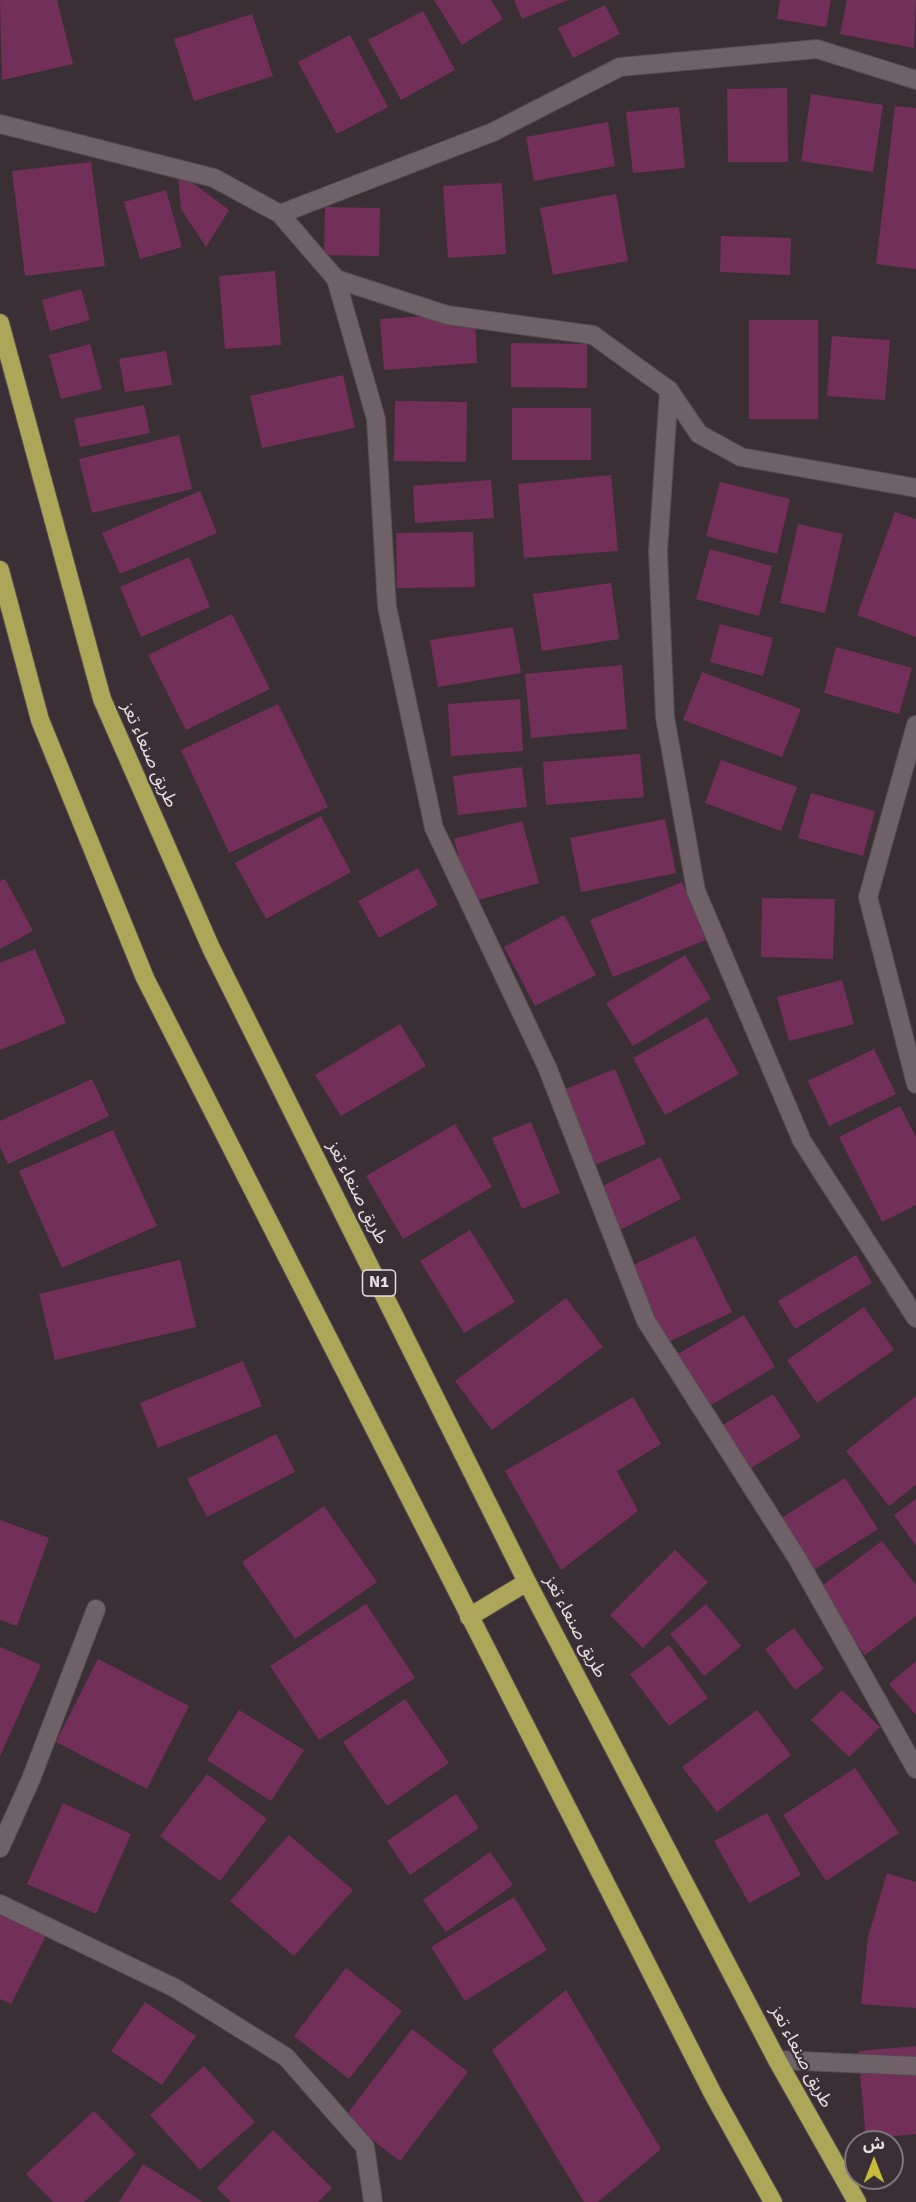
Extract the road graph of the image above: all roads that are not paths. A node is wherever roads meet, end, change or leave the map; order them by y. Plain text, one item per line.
1 (916, 80) edge
2 (0, 124) edge
3 (280, 214) junction
4 (336, 279) junction
5 (0, 323) edge
6 (669, 390) junction
7 (916, 488) edge
8 (0, 570) edge
9 (916, 725) edge
10 (916, 1084) edge
11 (916, 1318) edge
12 (527, 1582) junction
13 (96, 1609) dead end
14 (469, 1617) junction
15 (909, 1749) edge
16 (916, 1769) edge
17 (0, 1848) edge
18 (0, 1904) edge
19 (777, 2060) junction
20 (916, 2066) edge
21 (373, 2202) edge
22 (773, 2202) edge
23 (856, 2202) edge

1 - 3 street
2 - 3 street
3 - 4 street
4 - 6 street
4 - 15 street
5 - 12 highway, طريق صنعاء تعز / N1
6 - 7 street
6 - 11 street
8 - 14 highway
9 - 10 street
12 - 14 highway
12 - 19 highway, طريق صنعاء تعز / N1
13 - 17 street
14 - 22 highway
15 - 16 street
18 - 21 street
19 - 20 street
19 - 23 highway, طريق صنعاء تعز / N1

